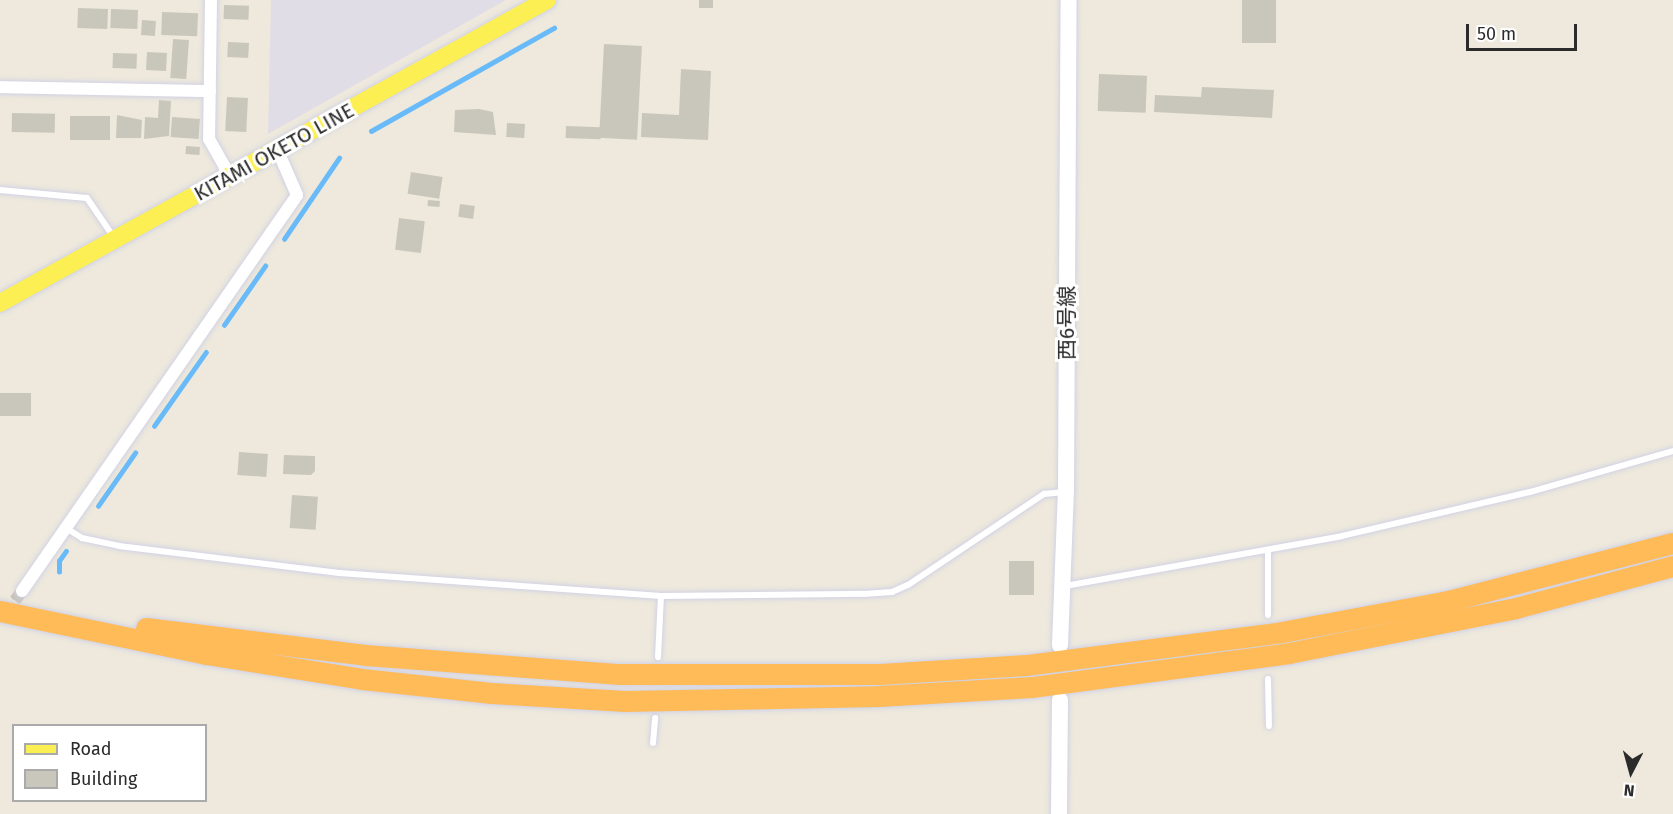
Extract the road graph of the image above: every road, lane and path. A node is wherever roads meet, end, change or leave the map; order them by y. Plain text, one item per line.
1 (211, 0) edge
2 (547, 0) edge
3 (1069, 0) edge
4 (0, 87) edge
5 (210, 91) junction
6 (278, 151) junction
7 (230, 176) junction
8 (0, 190) edge
9 (115, 239) junction
10 (0, 303) edge
11 (1673, 451) edge
12 (1066, 492) junction
13 (65, 528) junction
14 (1673, 528) edge
15 (1673, 543) edge
16 (1268, 550) junction
17 (1673, 566) edge
18 (1513, 584) junction
19 (1062, 587) junction
20 (22, 591) tunnel mouth
21 (661, 596) junction
22 (0, 610) edge
23 (1268, 615) dead end
24 (1060, 645) dead end
25 (658, 657) dead end
26 (1268, 679) dead end
27 (1060, 700) dead end
28 (655, 718) dead end
29 (1269, 726) dead end
30 (653, 743) dead end
31 (1059, 814) edge

1 - 5 street
2 - 6 main road, KITAMI OKETO LINE
3 - 12 street, 西6号線
4 - 5 street
5 - 7 street
6 - 7 main road, KITAMI OKETO LINE
6 - 13 street
7 - 9 main road, KITAMI OKETO LINE
8 - 9 lane
9 - 10 main road, KITAMI OKETO LINE
11 - 16 lane
12 - 19 street, 西6号線
12 - 21 lane
13 - 20 street
13 - 21 lane
14 - 18 highway
15 - 18 highway
16 - 19 lane
16 - 23 lane
17 - 22 highway
18 - 22 highway
19 - 24 street, 西6号線
21 - 25 lane
26 - 29 lane
27 - 31 street
28 - 30 lane

